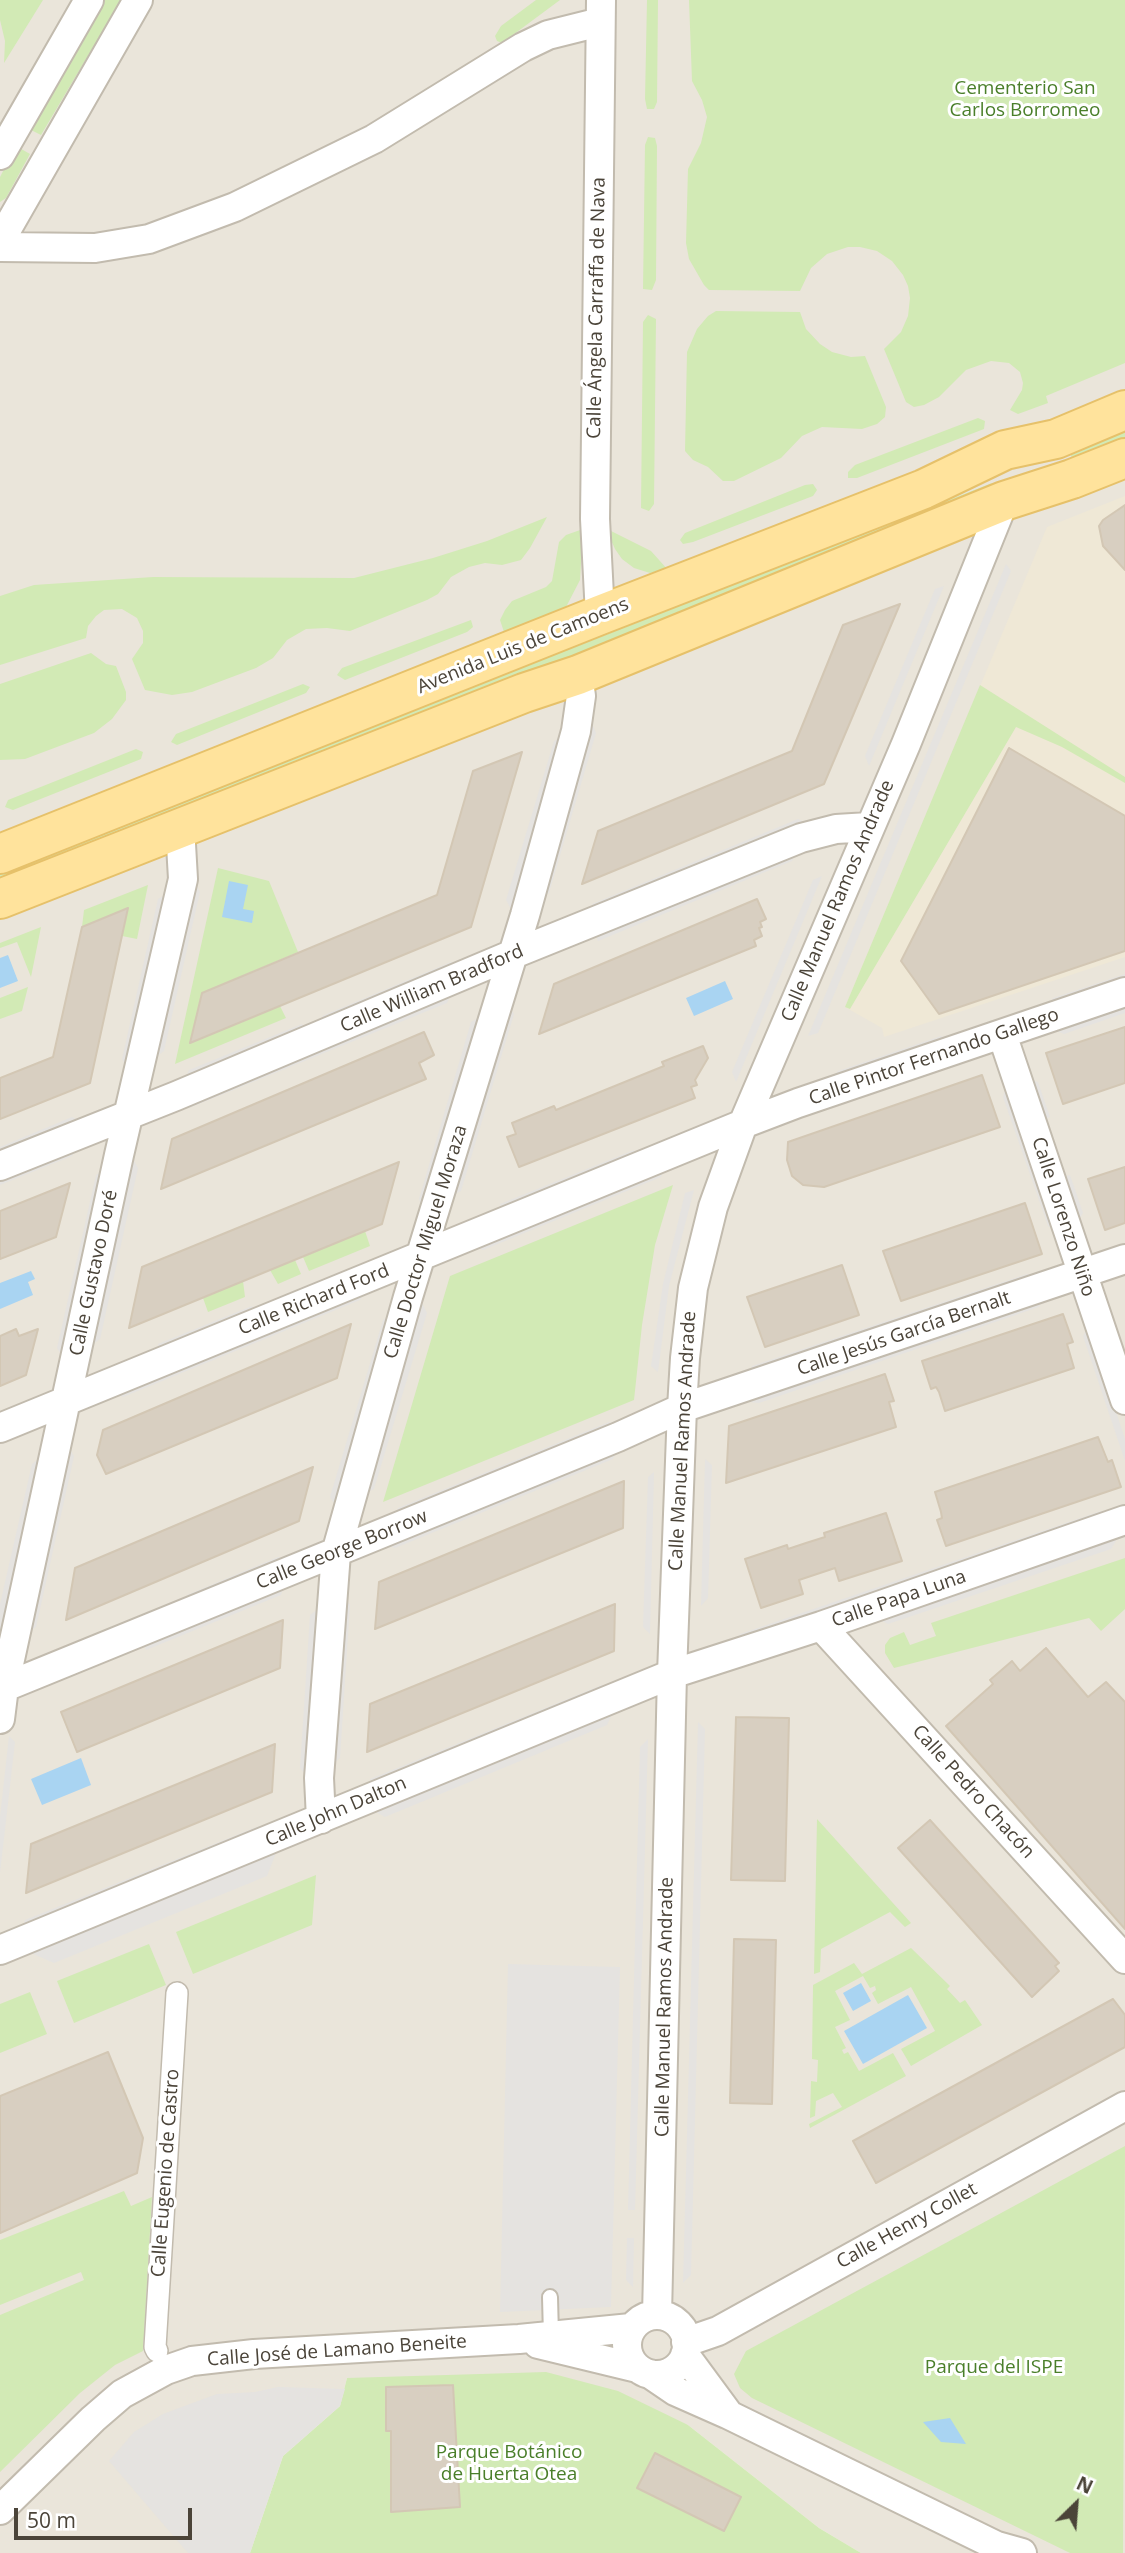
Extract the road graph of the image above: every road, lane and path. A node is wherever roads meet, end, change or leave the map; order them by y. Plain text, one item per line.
1 (89, 0) edge
2 (138, 0) edge
3 (601, 11) edge
4 (0, 155) edge
5 (0, 241) edge
6 (0, 247) edge
7 (1125, 410) edge
8 (1047, 441) junction
9 (1125, 458) edge
10 (1004, 501) junction
11 (600, 615) junction
12 (578, 675) junction
13 (180, 827) junction
14 (869, 827) junction
15 (0, 853) edge
16 (0, 899) edge
17 (511, 955) junction
18 (1125, 992) edge
19 (1002, 1034) junction
20 (129, 1113) junction
21 (743, 1124) junction
22 (0, 1166) edge
23 (422, 1255) junction
24 (1125, 1259) edge
25 (1082, 1274) junction
26 (1125, 1400) edge
27 (67, 1401) junction
28 (682, 1408) junction
29 (0, 1428) edge
30 (1125, 1520) edge
31 (336, 1553) junction
32 (821, 1626) junction
33 (672, 1674) junction
34 (2, 1688) edge
35 (0, 1719) edge
36 (321, 1819) junction
37 (0, 1950) edge
38 (1125, 1959) edge
39 (177, 1993) dead end
40 (1125, 2106) edge
41 (550, 2297) dead end
42 (657, 2315) junction
43 (631, 2329) junction
44 (551, 2336) junction
45 (519, 2339) junction
46 (686, 2348) junction
47 (157, 2351) dead end
48 (643, 2371) junction
49 (727, 2414) junction
50 (0, 2510) edge
51 (1008, 2551) edge

1 - 4 street
2 - 5 street
3 - 6 street
3 - 11 street, Calle Ángela Carraffa de Nava
7 - 8 main road, Avenida Luis de Camoens
8 - 10 main road, Avenida Luis de Camoens
8 - 11 main road, Avenida Luis de Camoens
9 - 10 main road
10 - 12 main road
10 - 14 street, Calle Manuel Ramos Andrade
11 - 15 main road, Avenida Luis de Camoens
12 - 13 main road
12 - 17 street, Calle Doctor Miguel Moraza
13 - 16 main road
13 - 20 street, Calle Gustavo Doré
14 - 17 street, Calle William Bradford
14 - 21 street, Calle Manuel Ramos Andrade
17 - 20 street, Calle William Bradford
17 - 23 street, Calle Doctor Miguel Moraza
18 - 19 street, Calle Pintor Fernando Gallego
19 - 21 street, Calle Pintor Fernando Gallego
19 - 25 street, Calle Lorenzo Niño
20 - 22 street, Calle William Bradford
20 - 27 street, Calle Gustavo Doré
21 - 23 street, Calle Richard Ford
21 - 28 street, Calle Manuel Ramos Andrade
23 - 27 street, Calle Richard Ford
23 - 31 street, Calle Doctor Miguel Moraza
24 - 25 street, Calle Jesús García Bernalt
25 - 26 street, Calle Lorenzo Niño
25 - 28 street, Calle Jesús García Bernalt
27 - 29 street, Calle Richard Ford
27 - 34 street, Calle Gustavo Doré
28 - 31 street, Calle George Borrow
28 - 33 street, Calle Manuel Ramos Andrade
30 - 32 street, Calle Papa Luna
31 - 34 street, Calle George Borrow
31 - 36 street, Calle Doctor Miguel Moraza
32 - 33 street, Calle Papa Luna
32 - 38 street, Calle Pedro Chacón
33 - 36 street, Calle John Dalton
33 - 42 street, Calle Manuel Ramos Andrade
34 - 35 street, Calle Gustavo Doré
36 - 37 street, Calle John Dalton
39 - 47 street, Calle Eugenio de Castro
40 - 46 street, Calle Henry Collet
41 - 44 lane
42 - 43 street
42 - 46 street
43 - 44 street, Calle José de Lamano Beneite
43 - 48 street
44 - 45 street, Calle José de Lamano Beneite
45 - 48 street, Calle José de Lamano Beneite
45 - 50 street, Calle José de Lamano Beneite
46 - 48 street
46 - 49 street, Calle José de Lamano Beneite
48 - 49 street, Calle José de Lamano Beneite
49 - 51 street, Calle José de Lamano Beneite

